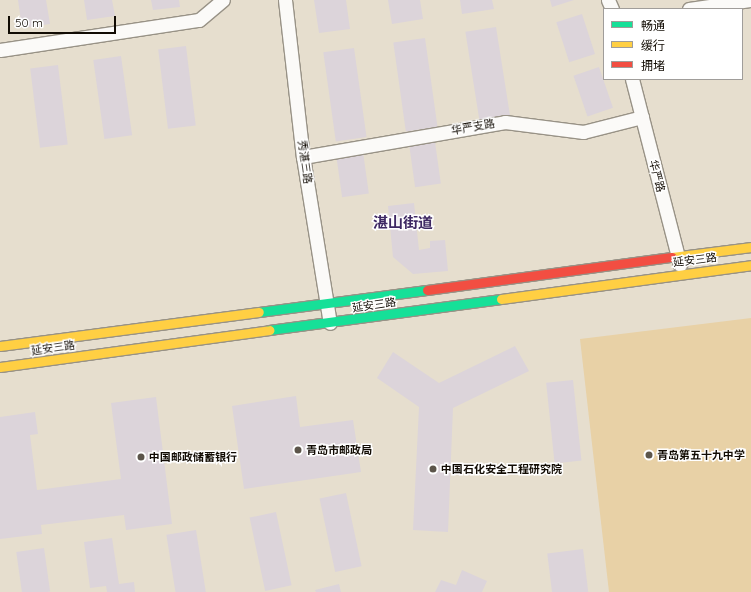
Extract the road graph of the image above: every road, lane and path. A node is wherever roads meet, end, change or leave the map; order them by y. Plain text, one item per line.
1 (223, 0) edge
2 (285, 0) edge
3 (751, 0) edge
4 (696, 8) edge
5 (0, 50) edge
6 (632, 80) edge
7 (642, 117) junction
8 (303, 157) junction
9 (751, 247) edge
10 (678, 256) junction
11 (751, 265) edge
12 (681, 274) junction
13 (326, 303) junction
14 (330, 323) junction
15 (0, 346) edge
16 (0, 367) edge

1 - 5 street
2 - 8 street, 秀湛三路
3 - 4 street
6 - 7 street, 华严路
7 - 8 street, 华严支路
7 - 10 street, 华严路
8 - 13 street, 秀湛三路
9 - 10 main road, 延安三路
10 - 12 street, 华严路
10 - 13 main road, 延安三路
11 - 12 main road, 延安三路
12 - 14 main road, 延安三路
13 - 14 street, 秀湛三路
13 - 15 main road, 延安三路
14 - 16 main road, 延安三路

